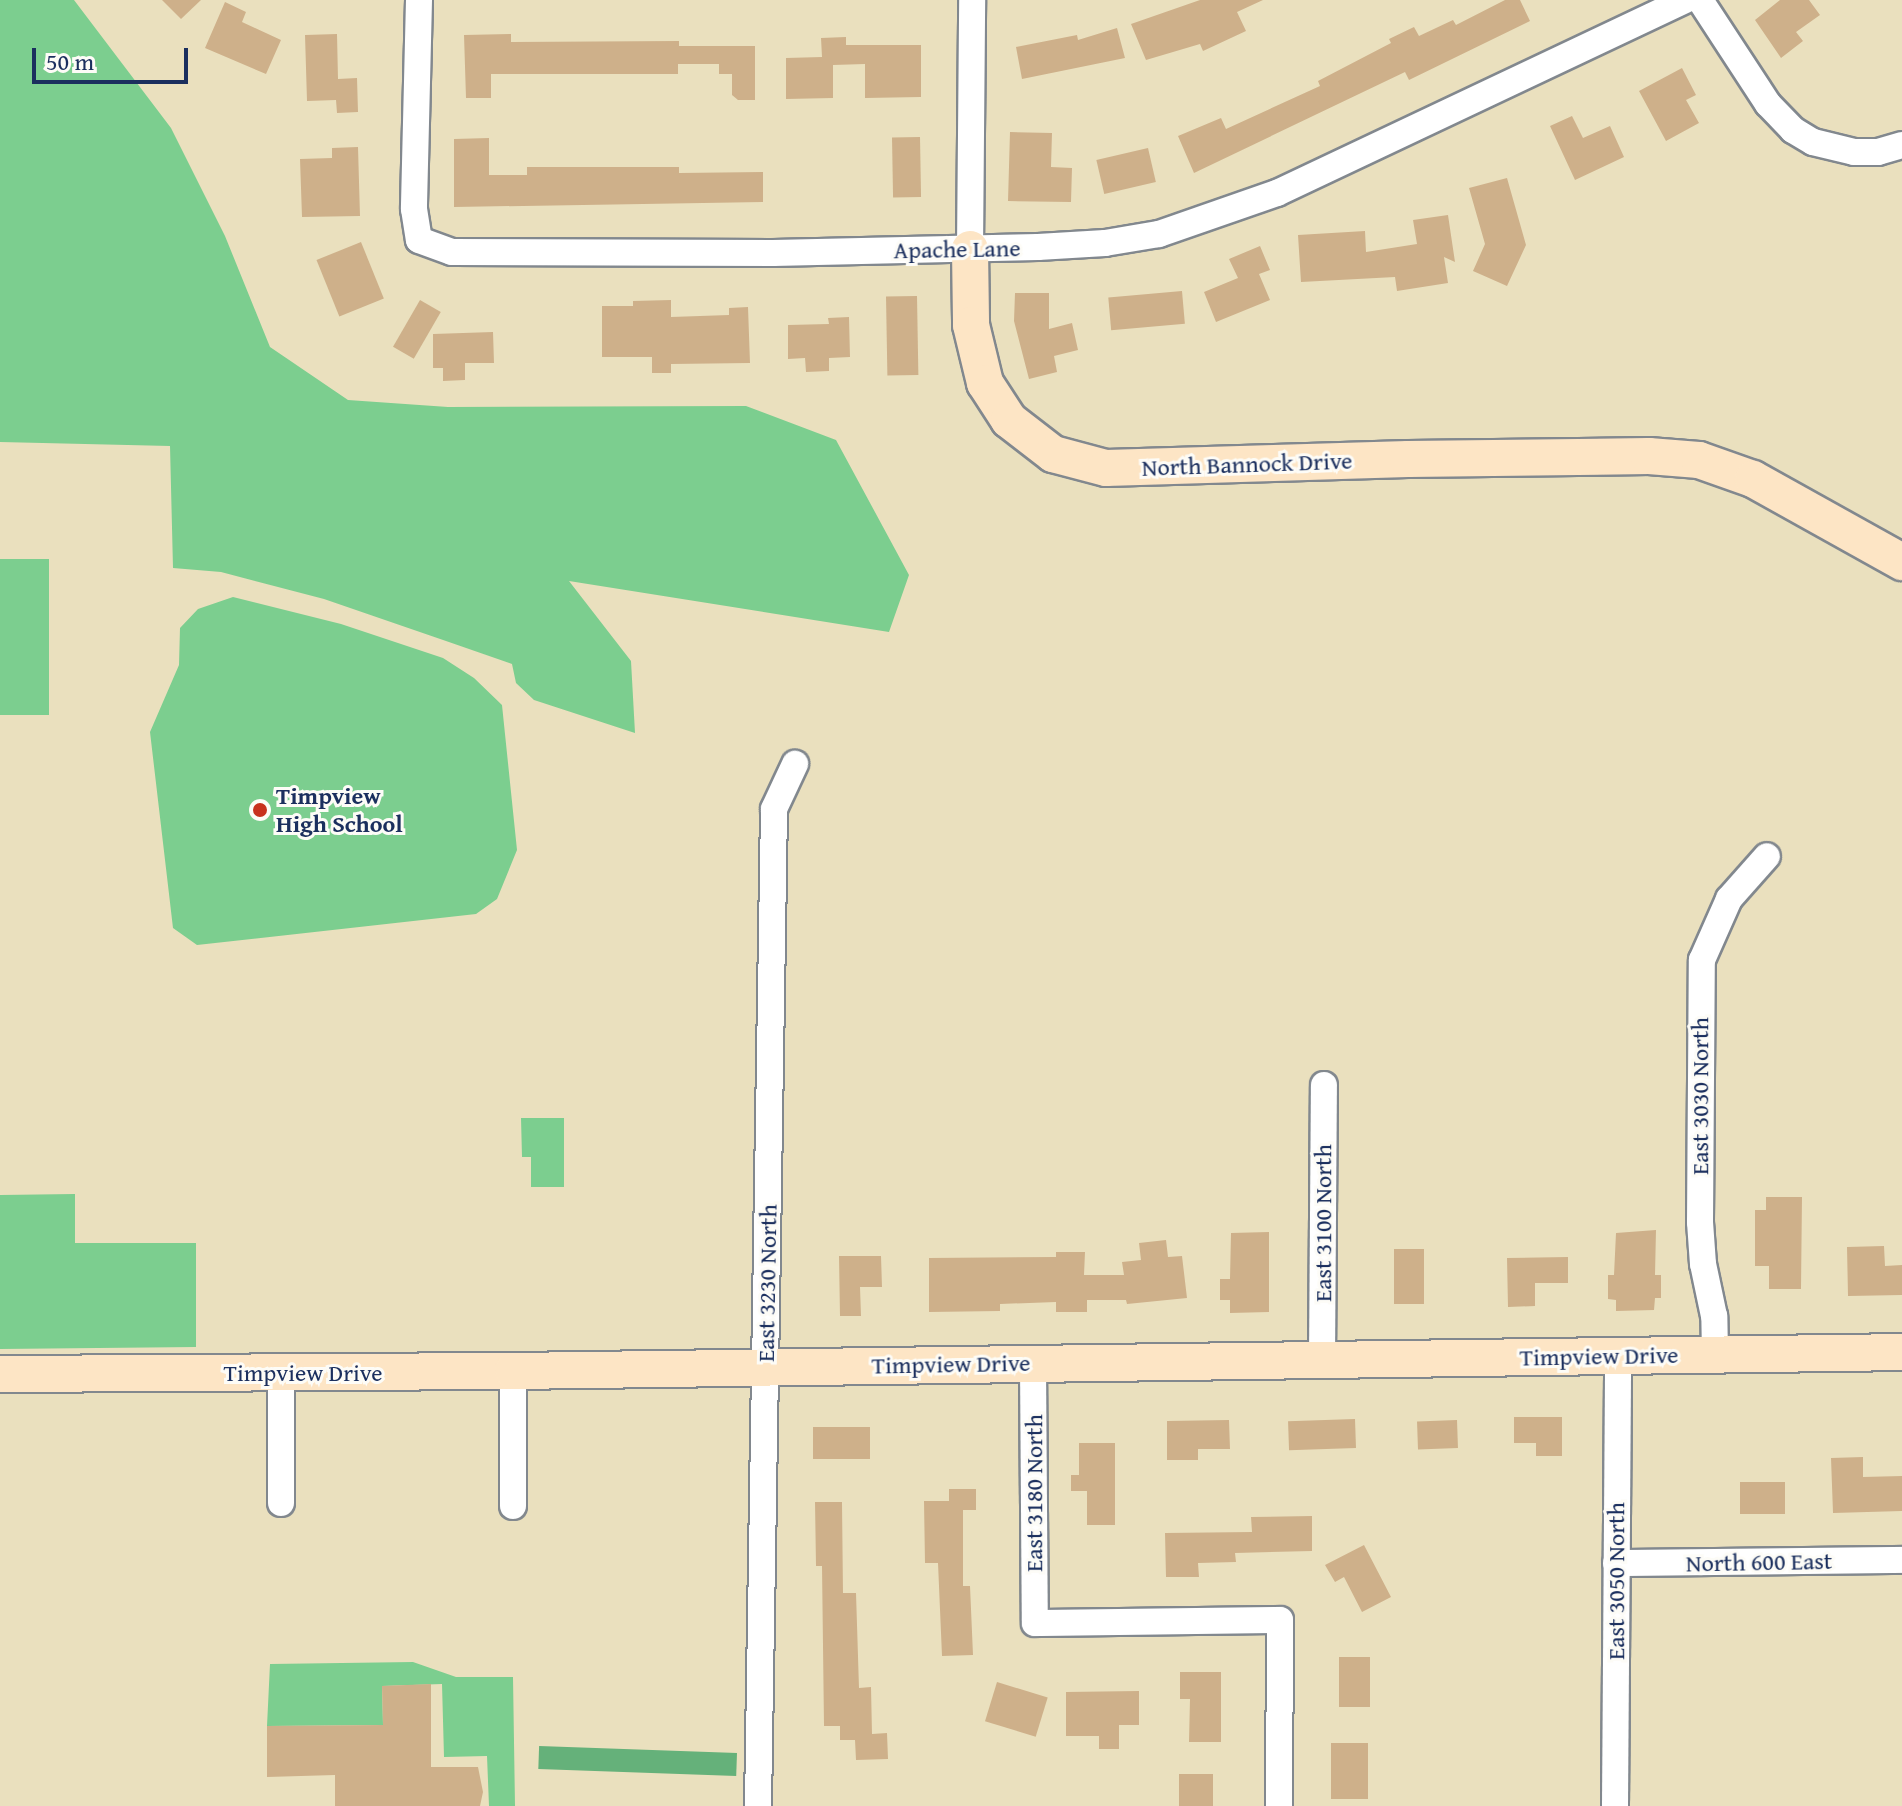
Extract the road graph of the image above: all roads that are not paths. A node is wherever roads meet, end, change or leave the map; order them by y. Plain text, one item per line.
1 (419, 0) edge
2 (972, 0) edge
3 (1685, 0) edge
4 (1700, 0) edge
5 (1902, 145) edge
6 (970, 249) junction
7 (1902, 562) edge
8 (795, 764) dead end
9 (1767, 856) dead end
10 (1324, 1085) dead end
11 (1902, 1352) edge
12 (1715, 1355) junction
13 (1618, 1356) junction
14 (1322, 1360) junction
15 (1033, 1363) junction
16 (766, 1367) junction
17 (513, 1371) junction
18 (281, 1373) junction
19 (0, 1374) edge
20 (281, 1503) dead end
21 (513, 1506) dead end
22 (1902, 1560) edge
23 (1616, 1563) junction
24 (758, 1806) edge
25 (1279, 1806) edge
26 (1615, 1806) edge

1 - 6 street, Apache Lane
2 - 6 street, North Bannock Drive
3 - 6 street, Apache Lane
4 - 5 street
6 - 7 street, North Bannock Drive
8 - 16 street, East 3230 North
9 - 12 street, East 3030 North
10 - 14 street, East 3100 North
11 - 12 street, Timpview Drive
12 - 13 street, Timpview Drive
13 - 14 street, Timpview Drive
13 - 23 street, East 3050 North
14 - 15 street, Timpview Drive
15 - 16 street, Timpview Drive
15 - 25 street, East 3180 North
16 - 17 street, Timpview Drive
16 - 24 street, East 3230 North
17 - 18 street, Timpview Drive
17 - 21 street
18 - 19 street, Timpview Drive
18 - 20 street
22 - 23 street, North 600 East
23 - 26 street, East 3050 North

